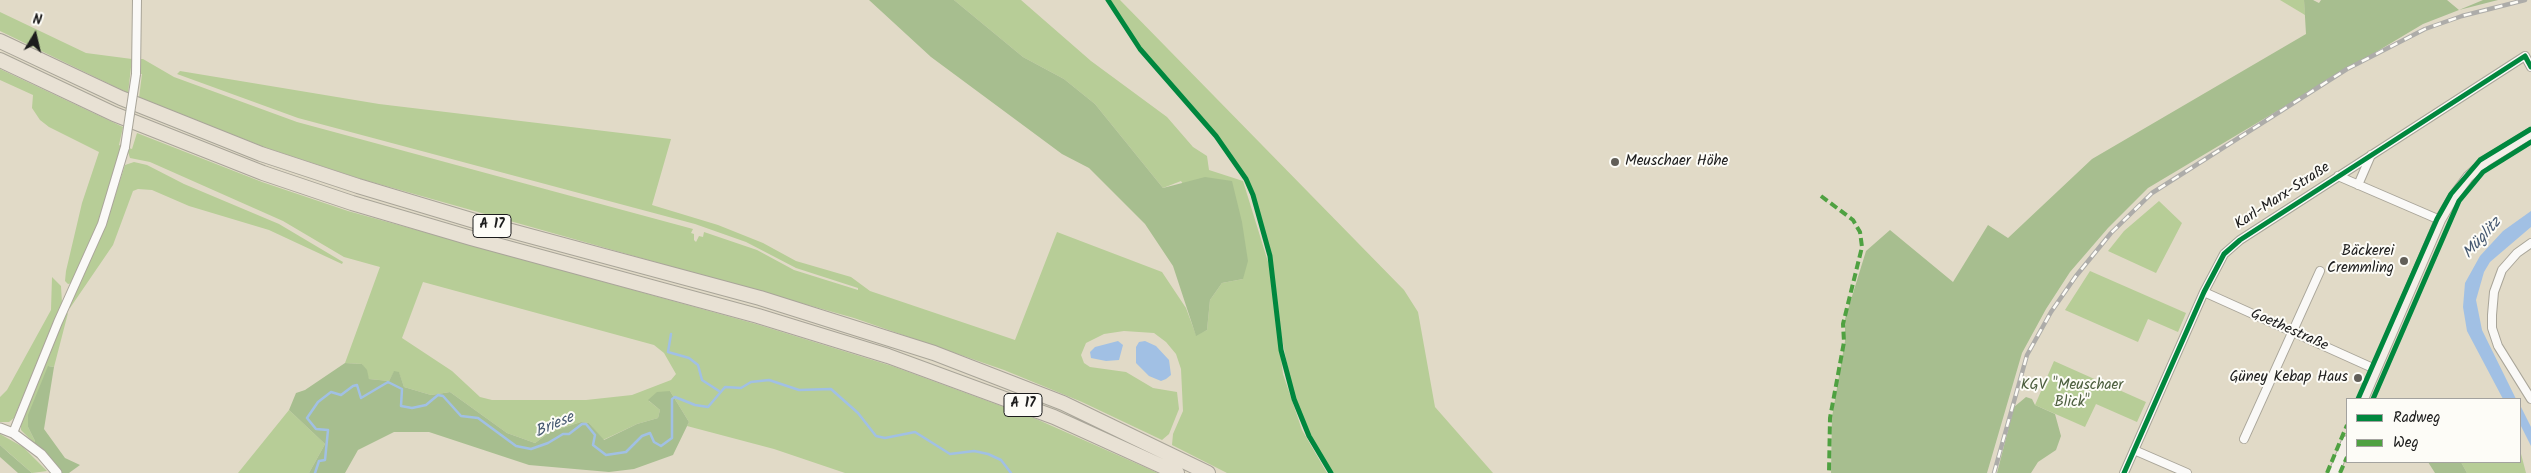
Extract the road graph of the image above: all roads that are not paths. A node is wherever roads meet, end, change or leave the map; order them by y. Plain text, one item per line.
1 (137, 0) edge
2 (0, 40) edge
3 (0, 60) edge
4 (2531, 67) edge
5 (2531, 133) edge
6 (2371, 155) junction
7 (2338, 176) junction
8 (2358, 185) junction
9 (2440, 220) junction
10 (2531, 243) edge
11 (2320, 271) dead end
12 (2204, 292) junction
13 (2292, 332) junction
14 (2375, 369) junction
15 (2363, 398) edge
16 (2531, 399) edge
17 (0, 428) edge
18 (13, 433) junction
19 (2244, 439) dead end
20 (2346, 443) edge
21 (2134, 450) junction
22 (56, 472) edge
23 (1177, 473) edge
24 (1208, 473) edge
25 (2124, 473) edge
26 (2187, 473) edge
27 (2334, 473) edge

1 - 18 street, bridge
2 - 24 highway, A 17
3 - 23 highway, A 17
4 - 6 street, Karl-Marx-Straße
5 - 9 main road
6 - 7 street, Karl-Marx-Straße
6 - 8 street
7 - 8 street
7 - 12 street, Karl-Marx-Straße
8 - 9 street
9 - 14 main road
10 - 16 street
11 - 13 street
12 - 13 street, Goethestraße
12 - 21 street, Karl-Marx-Straße
13 - 14 street, Goethestraße
13 - 19 street
14 - 15 main road
17 - 18 street
18 - 22 street
20 - 27 main road
21 - 25 street, Karl-Marx-Straße
21 - 26 street

